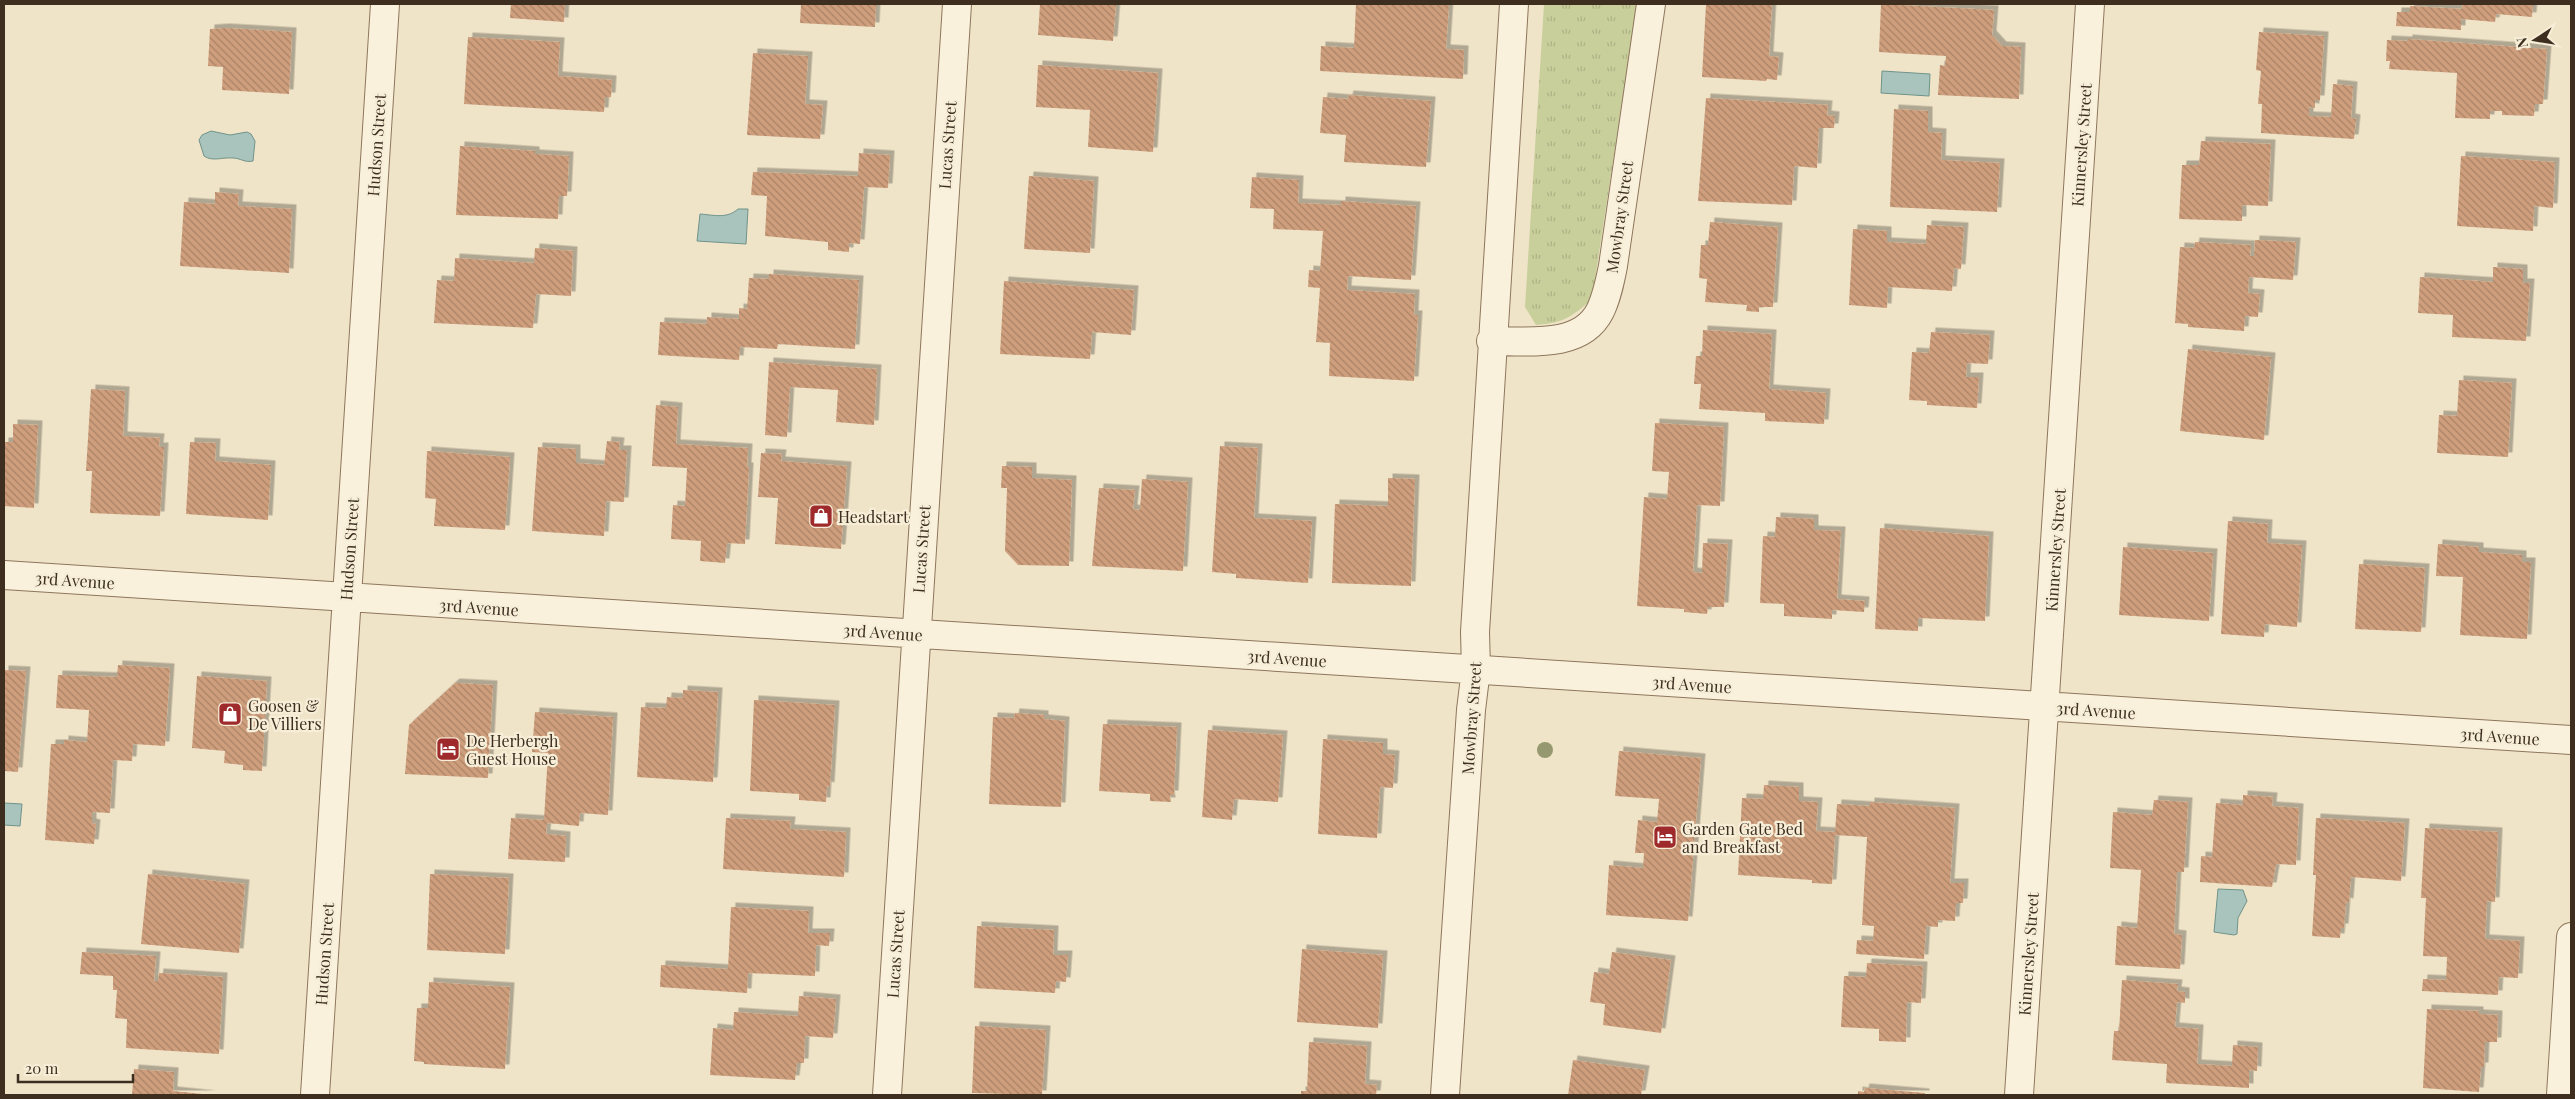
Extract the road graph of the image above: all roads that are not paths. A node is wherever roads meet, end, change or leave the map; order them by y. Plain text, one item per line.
1 (385, 4) edge
2 (957, 4) edge
3 (1514, 4) edge
4 (1651, 4) edge
5 (2090, 4) edge
6 (1492, 341) junction
7 (4, 575) edge
8 (346, 598) junction
9 (916, 634) junction
10 (1476, 669) junction
11 (2045, 707) junction
12 (2571, 740) edge
13 (2571, 937) edge
14 (315, 1095) edge
15 (886, 1095) edge
16 (1445, 1095) edge
17 (2019, 1095) edge
18 (2561, 1095) edge

1 - 8 street, Hudson Street
2 - 9 street, Lucas Street
3 - 6 street, Mowbray Street
4 - 6 street, Mowbray Street
5 - 11 street, Kinnersley Street
6 - 10 street, Mowbray Street
7 - 8 street, 3rd Avenue
8 - 9 street, 3rd Avenue
8 - 14 street, Hudson Street
9 - 10 street, 3rd Avenue
9 - 15 street, Lucas Street
10 - 11 street, 3rd Avenue
10 - 16 street, Mowbray Street
11 - 12 street, 3rd Avenue
11 - 17 street, Kinnersley Street
13 - 18 street

